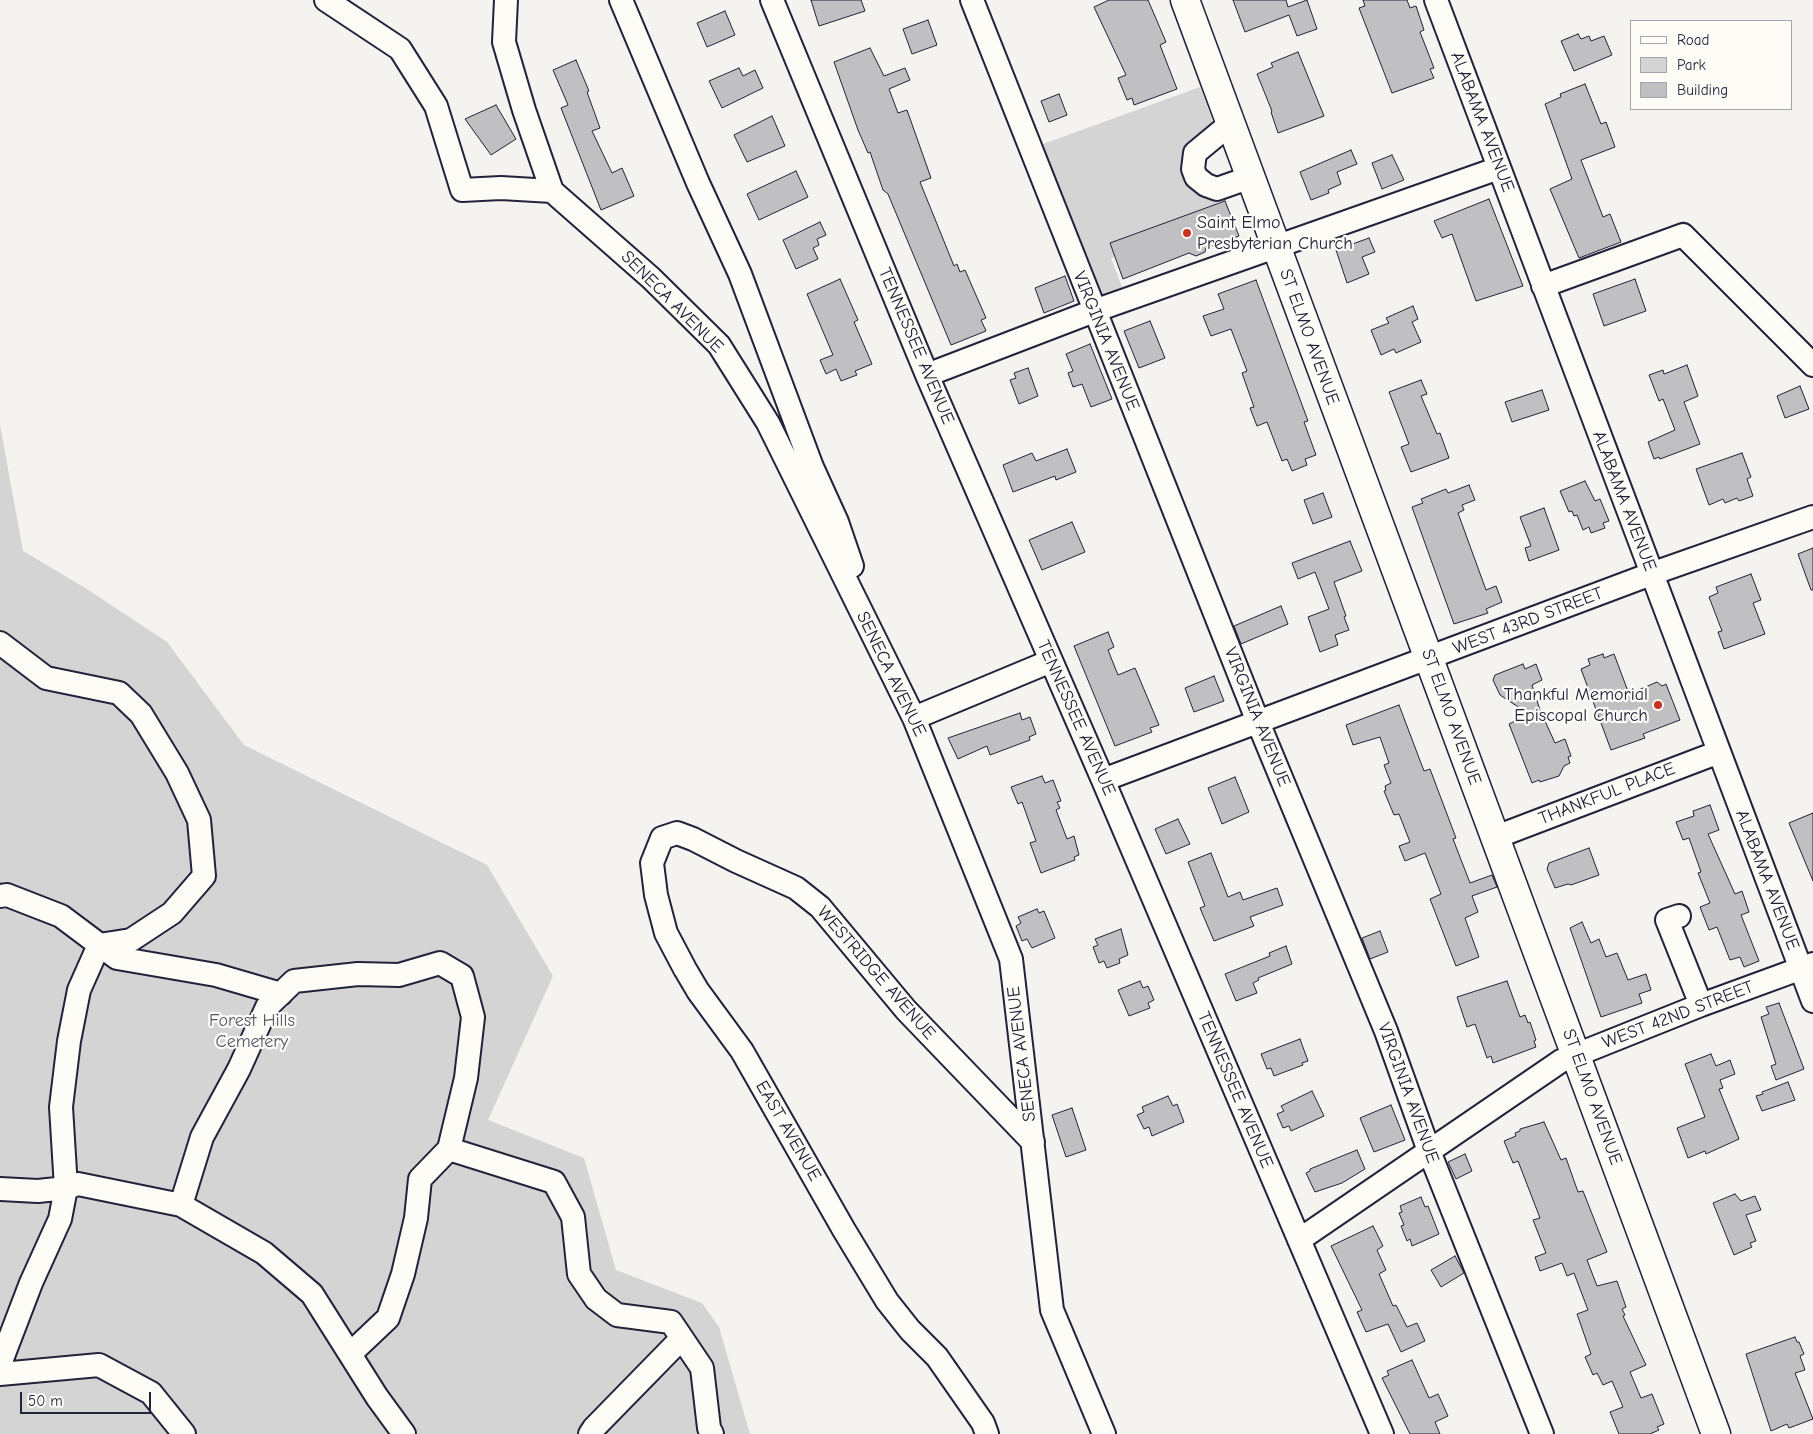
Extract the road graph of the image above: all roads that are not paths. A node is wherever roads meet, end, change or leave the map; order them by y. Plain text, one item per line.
1 (326, 0) edge
2 (506, 0) edge
3 (621, 0) edge
4 (772, 0) edge
5 (972, 0) edge
6 (1185, 0) edge
7 (1436, 0) edge
8 (1230, 124) junction
9 (1499, 168) junction
10 (1251, 177) junction
11 (552, 191) junction
12 (1276, 248) junction
13 (1543, 286) junction
14 (1094, 312) junction
15 (1813, 365) edge
16 (927, 375) junction
17 (1813, 516) edge
18 (1651, 574) junction
19 (859, 606) junction
20 (0, 643) edge
21 (1429, 658) junction
22 (1051, 661) junction
23 (914, 718) junction
24 (1259, 723) junction
25 (1719, 752) junction
26 (1103, 780) junction
27 (1496, 837) junction
28 (693, 839) joint
29 (0, 896) edge
30 (1679, 916) dead end
31 (99, 945) junction
32 (1807, 967) edge
33 (281, 994) junction
34 (1813, 1001) edge
35 (1701, 1005) junction
36 (1576, 1053) junction
37 (1033, 1142) junction
38 (449, 1149) junction
39 (1429, 1150) junction
40 (66, 1188) junction
41 (0, 1189) edge
42 (181, 1205) junction
43 (1299, 1240) junction
44 (681, 1339) junction
45 (350, 1354) junction
46 (0, 1364) edge
47 (0, 1374) edge
48 (184, 1434) edge
49 (404, 1434) edge
50 (590, 1434) edge
51 (712, 1434) edge
52 (987, 1434) edge
53 (1104, 1434) edge
54 (1382, 1434) edge
55 (1542, 1434) edge
56 (1716, 1434) edge

1 - 11 street
2 - 11 street, SENECA AVENUE
3 - 19 street
4 - 16 street, TENNESSEE AVENUE
5 - 14 street, VIRGINIA AVENUE
6 - 8 main road, ST ELMO AVENUE
7 - 9 street, ALABAMA AVENUE
8 - 10 main road, ST ELMO AVENUE
8 - 10 street
9 - 12 street
9 - 13 street, ALABAMA AVENUE
10 - 12 main road, ST ELMO AVENUE
11 - 19 street, SENECA AVENUE
12 - 14 street
12 - 21 main road, ST ELMO AVENUE
13 - 15 street
13 - 18 street, ALABAMA AVENUE
14 - 16 street
14 - 24 street, VIRGINIA AVENUE
16 - 22 street, TENNESSEE AVENUE
17 - 18 street, WEST 43RD STREET
18 - 21 street, WEST 43RD STREET
18 - 25 street, ALABAMA AVENUE
19 - 23 street, SENECA AVENUE
20 - 31 street
21 - 24 street, WEST 43RD STREET
21 - 27 main road, ST ELMO AVENUE
22 - 23 street
22 - 26 street, TENNESSEE AVENUE
23 - 37 street, SENECA AVENUE
24 - 26 street, WEST 43RD STREET
24 - 39 street, VIRGINIA AVENUE
25 - 27 street, THANKFUL PLACE
25 - 32 street, ALABAMA AVENUE
26 - 43 street, TENNESSEE AVENUE
27 - 36 main road, ST ELMO AVENUE
28 - 37 street, WESTRIDGE AVENUE
28 - 52 street, EAST AVENUE
29 - 31 street
30 - 35 street
31 - 33 street
31 - 40 street
32 - 34 street, ALABAMA AVENUE
32 - 35 street, WEST 42ND STREET
33 - 38 street
33 - 42 street
35 - 36 street, WEST 42ND STREET
36 - 39 street, WEST 42ND STREET
36 - 56 main road, ST ELMO AVENUE
37 - 53 street, SENECA AVENUE
38 - 44 street
38 - 45 street
39 - 43 street, WEST 42ND STREET
39 - 55 street, VIRGINIA AVENUE
40 - 41 street
40 - 42 street
40 - 46 street
42 - 45 street
43 - 54 street, TENNESSEE AVENUE
44 - 50 street
44 - 51 street
45 - 49 street
47 - 48 street

